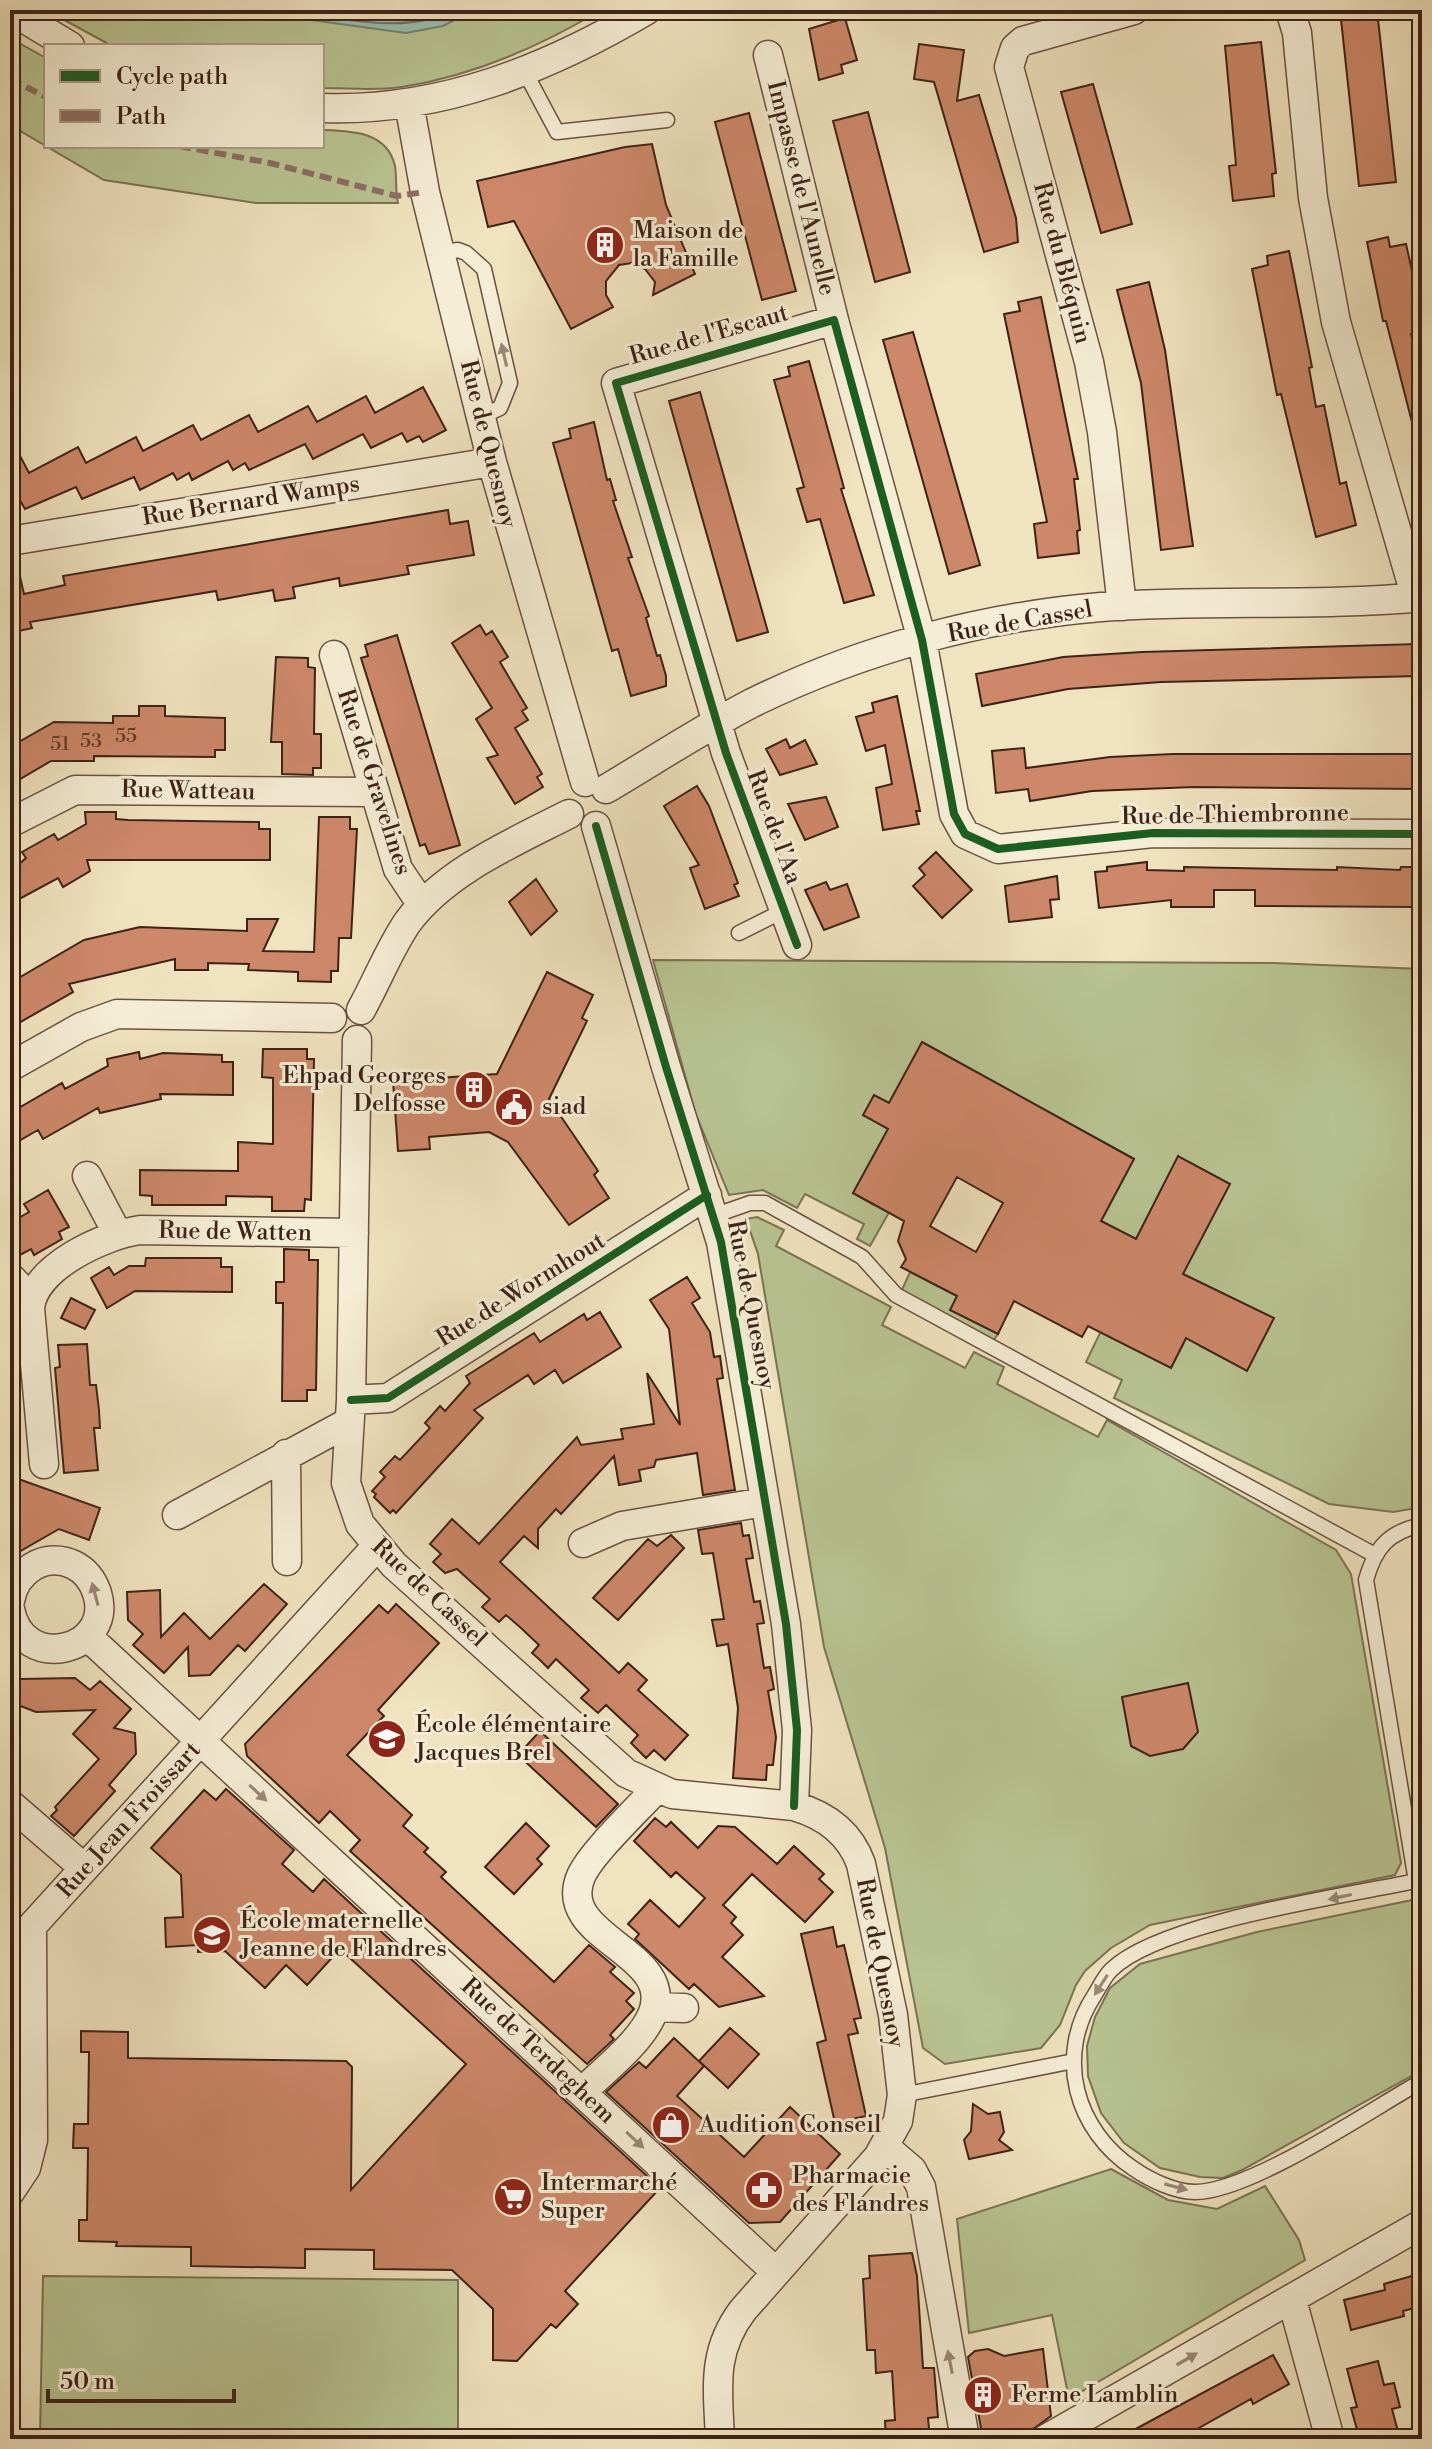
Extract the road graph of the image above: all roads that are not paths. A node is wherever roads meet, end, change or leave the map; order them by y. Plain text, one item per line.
1 (10, 10) edge
2 (647, 10) edge
3 (1134, 10) edge
4 (1290, 10) edge
5 (63, 42) edge
6 (768, 55) dead end
7 (525, 72) junction
8 (409, 103) junction
9 (324, 108) edge
10 (667, 120) dead end
11 (440, 253) junction
12 (834, 320) junction
13 (480, 417) junction
14 (492, 462) junction
15 (10, 541) edge
16 (1419, 598) edge
17 (1122, 606) junction
18 (922, 640) junction
19 (334, 655) dead end
20 (716, 722) junction
21 (595, 785) junction
22 (374, 792) junction
23 (569, 814) junction
24 (10, 823) edge
25 (596, 826) junction
26 (1422, 834) edge
27 (422, 905) junction
28 (783, 911) junction
29 (739, 933) dead end
30 (797, 945) dead end
31 (361, 1010) junction
32 (332, 1018) junction
33 (357, 1040) junction
34 (10, 1067) edge
35 (87, 1176) dead end
36 (710, 1206) junction
37 (117, 1233) junction
38 (354, 1233) junction
39 (10, 1277) edge
40 (31, 1299) junction
41 (350, 1411) junction
42 (286, 1454) junction
43 (44, 1464) dead end
44 (764, 1502) junction
45 (177, 1515) dead end
46 (1422, 1525) edge
47 (583, 1543) dead end
48 (376, 1547) junction
49 (1373, 1554) junction
50 (287, 1561) dead end
51 (10, 1601) edge
52 (10, 1609) edge
53 (87, 1636) junction
54 (201, 1741) junction
55 (656, 1789) junction
56 (10, 1804) edge
57 (794, 1806) junction
58 (84, 1868) junction
59 (1419, 1880) edge
60 (21, 1926) edge
61 (655, 2007) junction
62 (684, 2008) dead end
63 (1074, 2061) junction
64 (1422, 2081) edge
65 (582, 2092) junction
66 (902, 2095) junction
67 (885, 2147) junction
68 (10, 2192) edge
69 (1422, 2224) edge
70 (776, 2272) junction
71 (1292, 2300) junction
72 (720, 2439) edge
73 (965, 2439) edge
74 (1046, 2439) edge
75 (1330, 2439) edge

1 - 5 street
2 - 7 street
3 - 17 street, Rue du Bléquin
4 - 16 street
6 - 12 street, Impasse de l'Aunelle
7 - 8 street
7 - 10 lane
8 - 9 street
8 - 11 street, Rue de Quesnoy
11 - 13 street, Rue de Quesnoy
13 -> 11 lane
12 - 18 street
12 - 20 street, Rue de l'Escaut
13 - 14 street, Rue de Quesnoy
14 - 15 street, Rue Bernard Wamps
14 - 21 street, Rue de Quesnoy
16 - 17 street, Rue de Cassel
17 - 18 street, Rue de Cassel
18 - 20 street, Rue de Cassel
18 - 26 street, Rue de Thiembronne
19 - 22 street, Rue de Gravelines
20 - 21 street, Rue de Cassel
20 - 28 street, Rue de l'Aa
21 - 23 street
21 - 25 street
22 - 24 street, Rue Watteau
22 - 27 street, Rue de Gravelines
23 - 25 street
23 - 27 street, Rue de Cassel
25 - 36 street, Rue de Quesnoy
27 - 31 street, Rue de Cassel
28 - 29 lane, Rue de l'Aa
28 - 30 street, Rue de l'Aa
31 - 32 street
31 - 33 street, Rue de Cassel
32 - 33 street
32 - 34 street
33 - 38 street, Rue de Cassel
35 - 37 street
36 - 41 street, Rue de Wormhout
36 - 44 street, Rue de Quesnoy
36 - 49 lane
37 - 38 street, Rue de Watten
37 - 40 street, Rue de Watten
38 - 41 street, Rue de Cassel
39 - 40 street
40 - 43 street
41 - 42 street, Rue de Wormhout
41 - 48 street, Rue de Cassel
42 - 45 street, Rue de Wormhout
42 - 50 street
44 - 47 street
44 - 57 street, Rue de Quesnoy
46 - 49 lane
48 - 54 street, Rue Jean Froissart
48 - 55 street, Rue de Cassel
49 - 59 lane
53 -> 51 street
52 - 53 street
53 - 54 street, Rue de Terdeghem
54 - 58 street, Rue Jean Froissart
54 -> 65 street, Rue de Terdeghem
55 - 57 street, Rue de Cassel
55 - 61 street
56 - 58 street
57 - 66 street, Rue de Quesnoy
58 - 60 street, Rue Jean Froissart
59 -> 63 lane
60 - 68 street, Rue Jean Froissart
61 - 62 street
61 - 65 street
63 -> 64 lane
63 - 66 lane
65 -> 70 street, Rue de Terdeghem
66 - 67 street, Rue de Quesnoy
67 - 70 street
73 -> 67 street
69 - 71 street
70 - 72 street
74 -> 71 street
71 - 75 street

